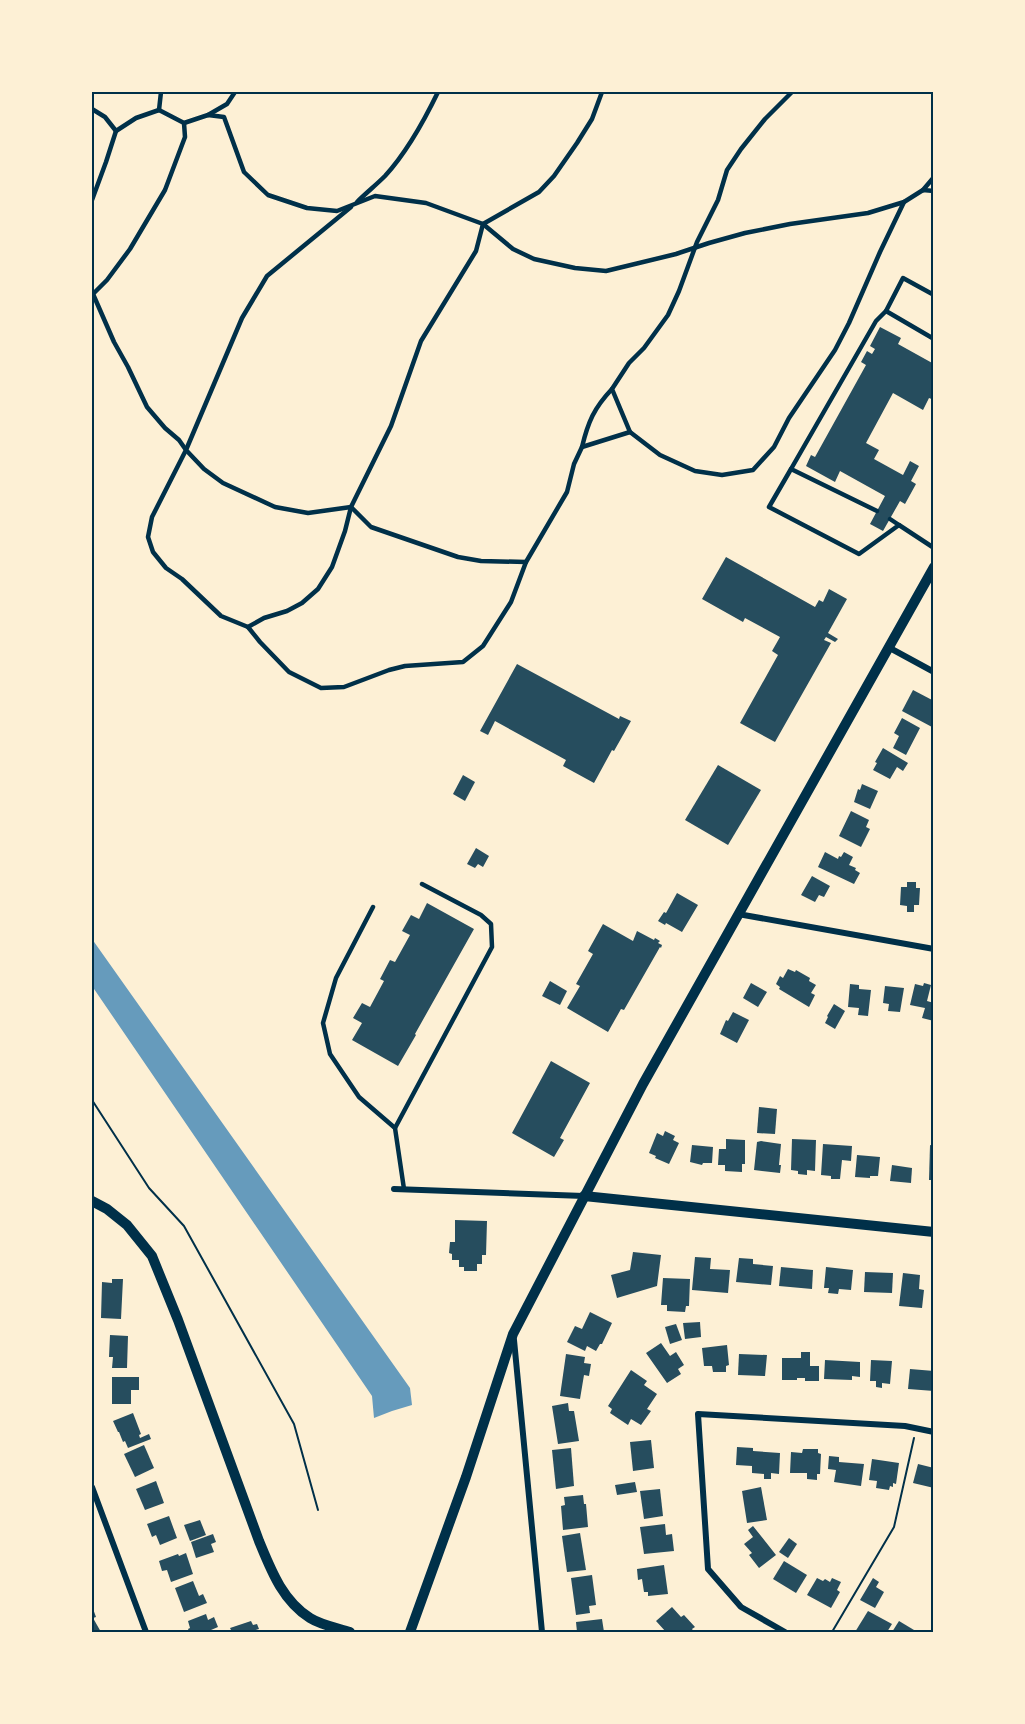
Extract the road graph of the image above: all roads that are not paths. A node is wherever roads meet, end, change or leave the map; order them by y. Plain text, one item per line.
1 (161, 92) edge
2 (235, 92) edge
3 (438, 92) edge
4 (602, 92) edge
5 (792, 92) edge
6 (92, 109) edge
7 (159, 110) junction
8 (208, 115) junction
9 (184, 123) junction
10 (116, 131) junction
11 (933, 177) edge
12 (923, 190) junction
13 (933, 191) edge
14 (92, 200) edge
15 (904, 202) junction
16 (355, 204) junction
17 (483, 224) junction
18 (695, 248) junction
19 (92, 294) edge
20 (933, 295) edge
21 (886, 311) junction
22 (933, 339) edge
23 (612, 389) junction
24 (630, 432) junction
25 (582, 447) junction
26 (186, 450) junction
27 (791, 469) junction
28 (351, 507) junction
29 (877, 511) dead end
30 (890, 519) dead end
31 (899, 525) junction
32 (933, 548) edge
33 (526, 562) junction
34 (933, 567) edge
35 (248, 627) junction
36 (888, 647) junction
37 (933, 672) edge
38 (422, 884) dead end
39 (373, 907) dead end
40 (738, 914) junction
41 (933, 949) edge
42 (395, 1128) junction
43 (394, 1189) dead end
44 (404, 1189) junction
45 (584, 1196) junction
46 (92, 1201) edge
47 (933, 1232) edge
48 (513, 1334) junction
49 (933, 1432) edge
50 (92, 1487) edge
51 (94, 1499) edge
52 (146, 1632) edge
53 (350, 1632) edge
54 (410, 1632) edge
55 (542, 1632) edge
56 (785, 1632) edge

1 - 7 lane
2 - 8 lane
3 - 16 lane
4 - 17 lane
5 - 18 lane
6 - 10 lane
7 - 9 lane
7 - 10 lane
8 - 9 lane
8 - 16 lane
9 - 19 lane
10 - 14 lane
11 - 12 lane
12 - 13 lane
12 - 15 lane
15 - 18 lane
15 - 24 lane
16 - 17 lane
16 - 26 lane
17 - 18 lane
17 - 28 lane
18 - 23 lane
19 - 26 lane
20 - 21 lane
21 - 22 lane
21 - 27 lane
23 - 24 lane
23 - 25 lane
24 - 25 lane
25 - 33 lane
26 - 28 lane
26 - 35 lane
27 - 29 lane
27 - 31 lane
28 - 33 lane
28 - 35 lane
30 - 31 lane
31 - 32 lane
33 - 35 lane
34 - 36 street
36 - 37 street
36 - 40 street
38 - 42 lane
39 - 42 lane
40 - 41 street
40 - 45 street
42 - 44 lane
43 - 44 street
44 - 45 street
45 - 47 street
45 - 48 street
46 - 53 street
48 - 54 street
48 - 55 street
49 - 56 street
50 - 51 street
51 - 52 street

